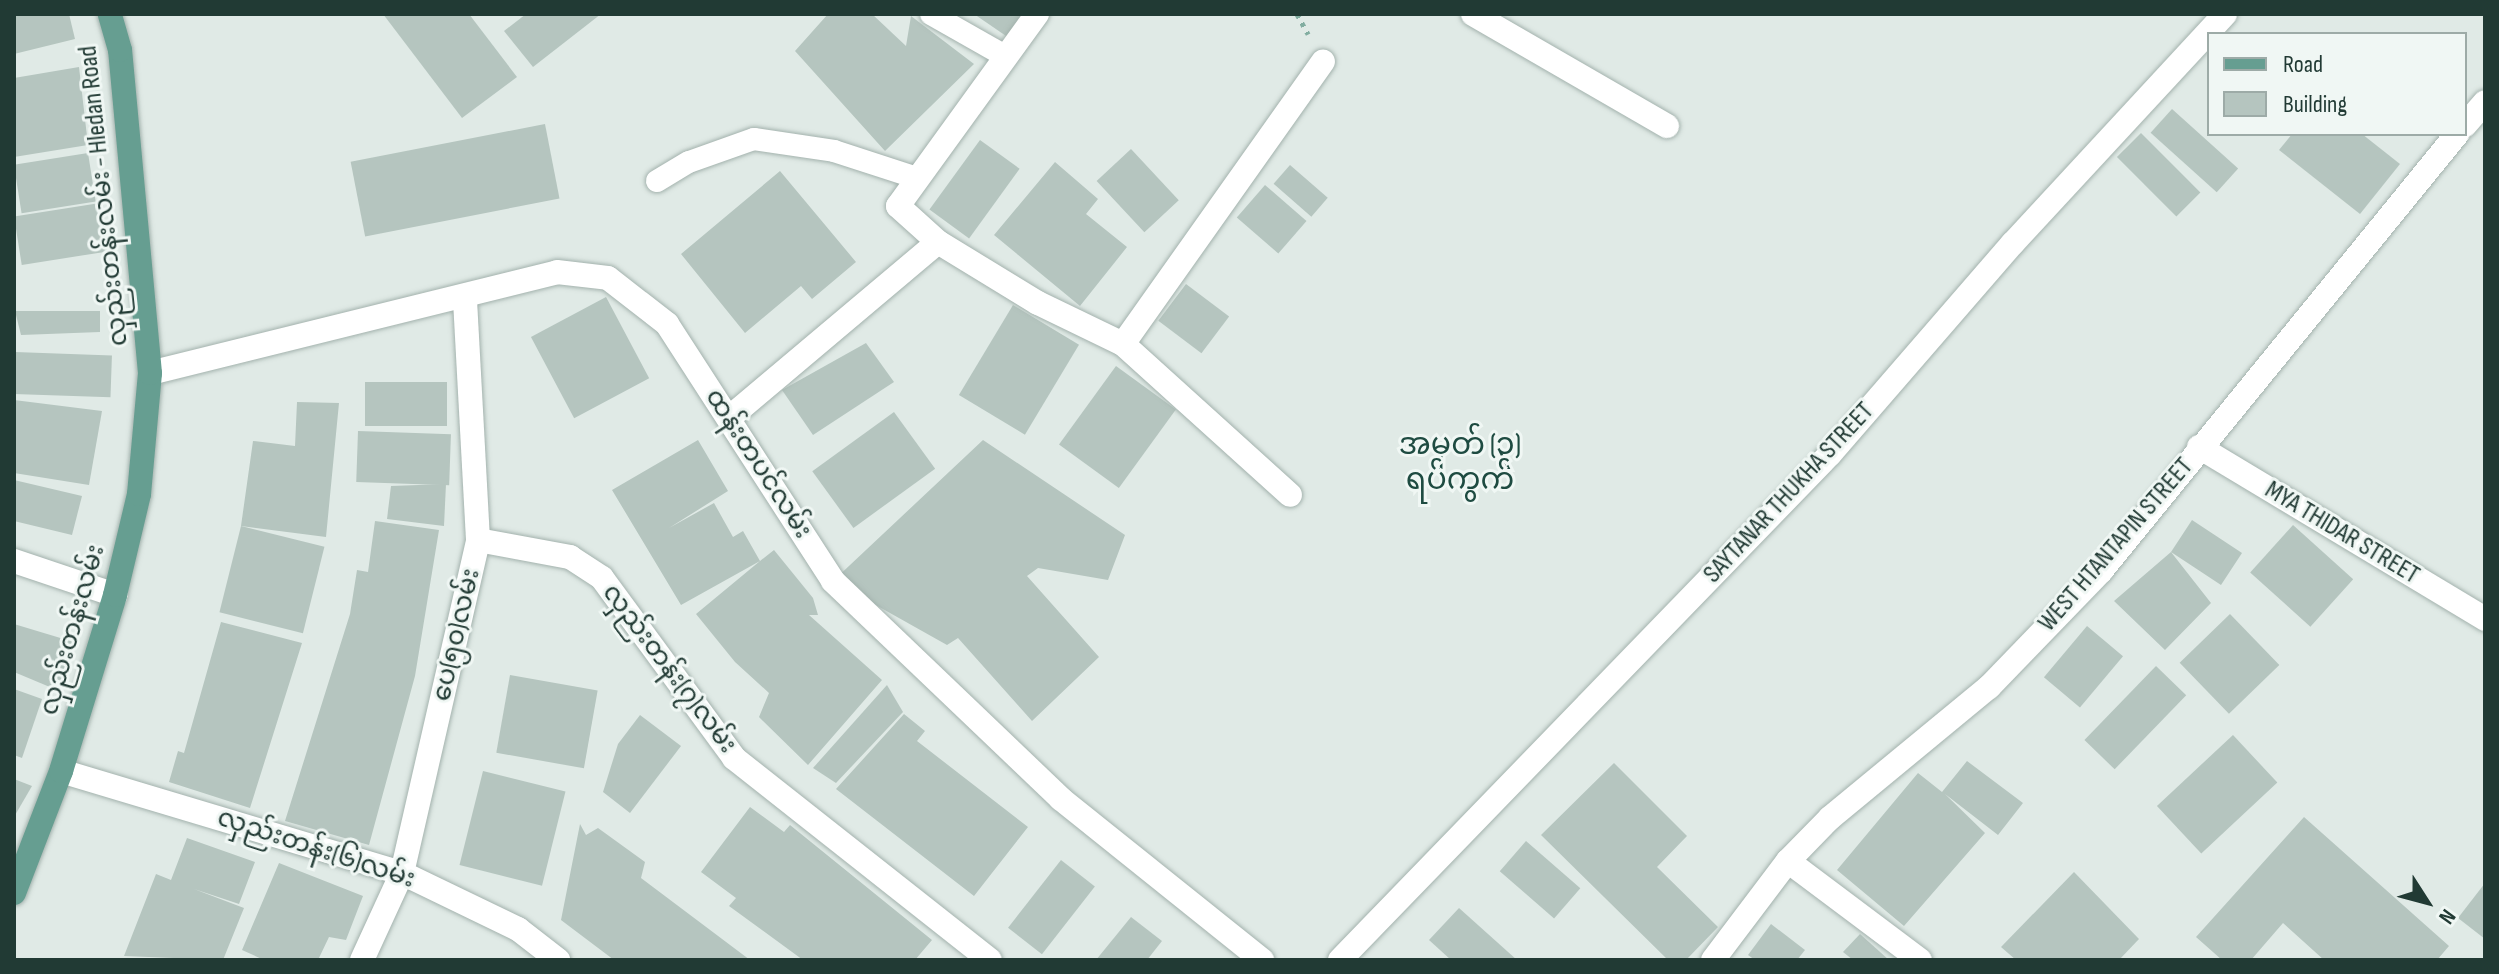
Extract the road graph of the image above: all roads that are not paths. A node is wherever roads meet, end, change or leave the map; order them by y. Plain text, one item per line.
1 (110, 14) edge
2 (931, 14) edge
3 (1037, 14) edge
4 (1473, 14) edge
5 (2225, 14) edge
6 (2208, 32) edge
7 (2207, 33) edge
8 (1005, 56) junction
9 (1323, 62) dead end
10 (2485, 102) edge
11 (2467, 123) edge
12 (1667, 126) dead end
13 (2455, 136) edge
14 (917, 178) junction
15 (657, 181) dead end
16 (938, 242) junction
17 (465, 297) junction
18 (1123, 344) junction
19 (150, 373) junction
20 (729, 418) junction
21 (2199, 447) junction
22 (1290, 495) dead end
23 (478, 540) junction
24 (14, 561) edge
25 (115, 595) junction
26 (2485, 619) edge
27 (61, 771) junction
28 (1788, 861) junction
29 (402, 873) junction
30 (14, 893) edge
31 (362, 960) edge
32 (558, 960) edge
33 (990, 960) edge
34 (1262, 960) edge
35 (1340, 960) edge
36 (1713, 960) edge
37 (1920, 960) edge

1 - 19 main road, လှည်းတန်းလမ်း - Hledan Road
2 - 8 lane
3 - 8 street
4 - 12 street
5 - 6 street, SAYTANAR THUKHA STREET
7 - 35 street, SAYTANAR THUKHA STREET
8 - 14 street
9 - 18 street
10 - 11 street
13 - 21 street, WEST HTANTAPIN STREET
14 - 15 lane
14 - 16 street
16 - 18 street
16 - 20 street
17 - 19 street, ထန်းတပင်လမ်း
17 - 20 street, ထန်းတပင်လမ်း
17 - 23 street, ပေ(၅၀)လမ်း
18 - 22 street
19 - 25 main road, လှည်းတန်းလမ်း
20 - 34 street, ထန်းတပင်လမ်း
21 - 26 street, MYA THIDAR STREET
21 - 28 street, WEST HTANTAPIN STREET
23 - 29 street, ပေ(၅၀)လမ်း
23 - 33 street, လှည်းတန်း(၇)လမ်း
24 - 25 street
25 - 27 main road, လှည်းတန်းလမ်း
27 - 29 street, လှည်းတန်း(၆)လမ်း
27 - 30 main road, လှည်းတန်းလမ်း
28 - 36 street, WEST HTANTAPIN STREET
28 - 37 street
29 - 31 street, ပေ(၅၀)လမ်း
29 - 32 street, လှည်းတန်း(၆)လမ်း

